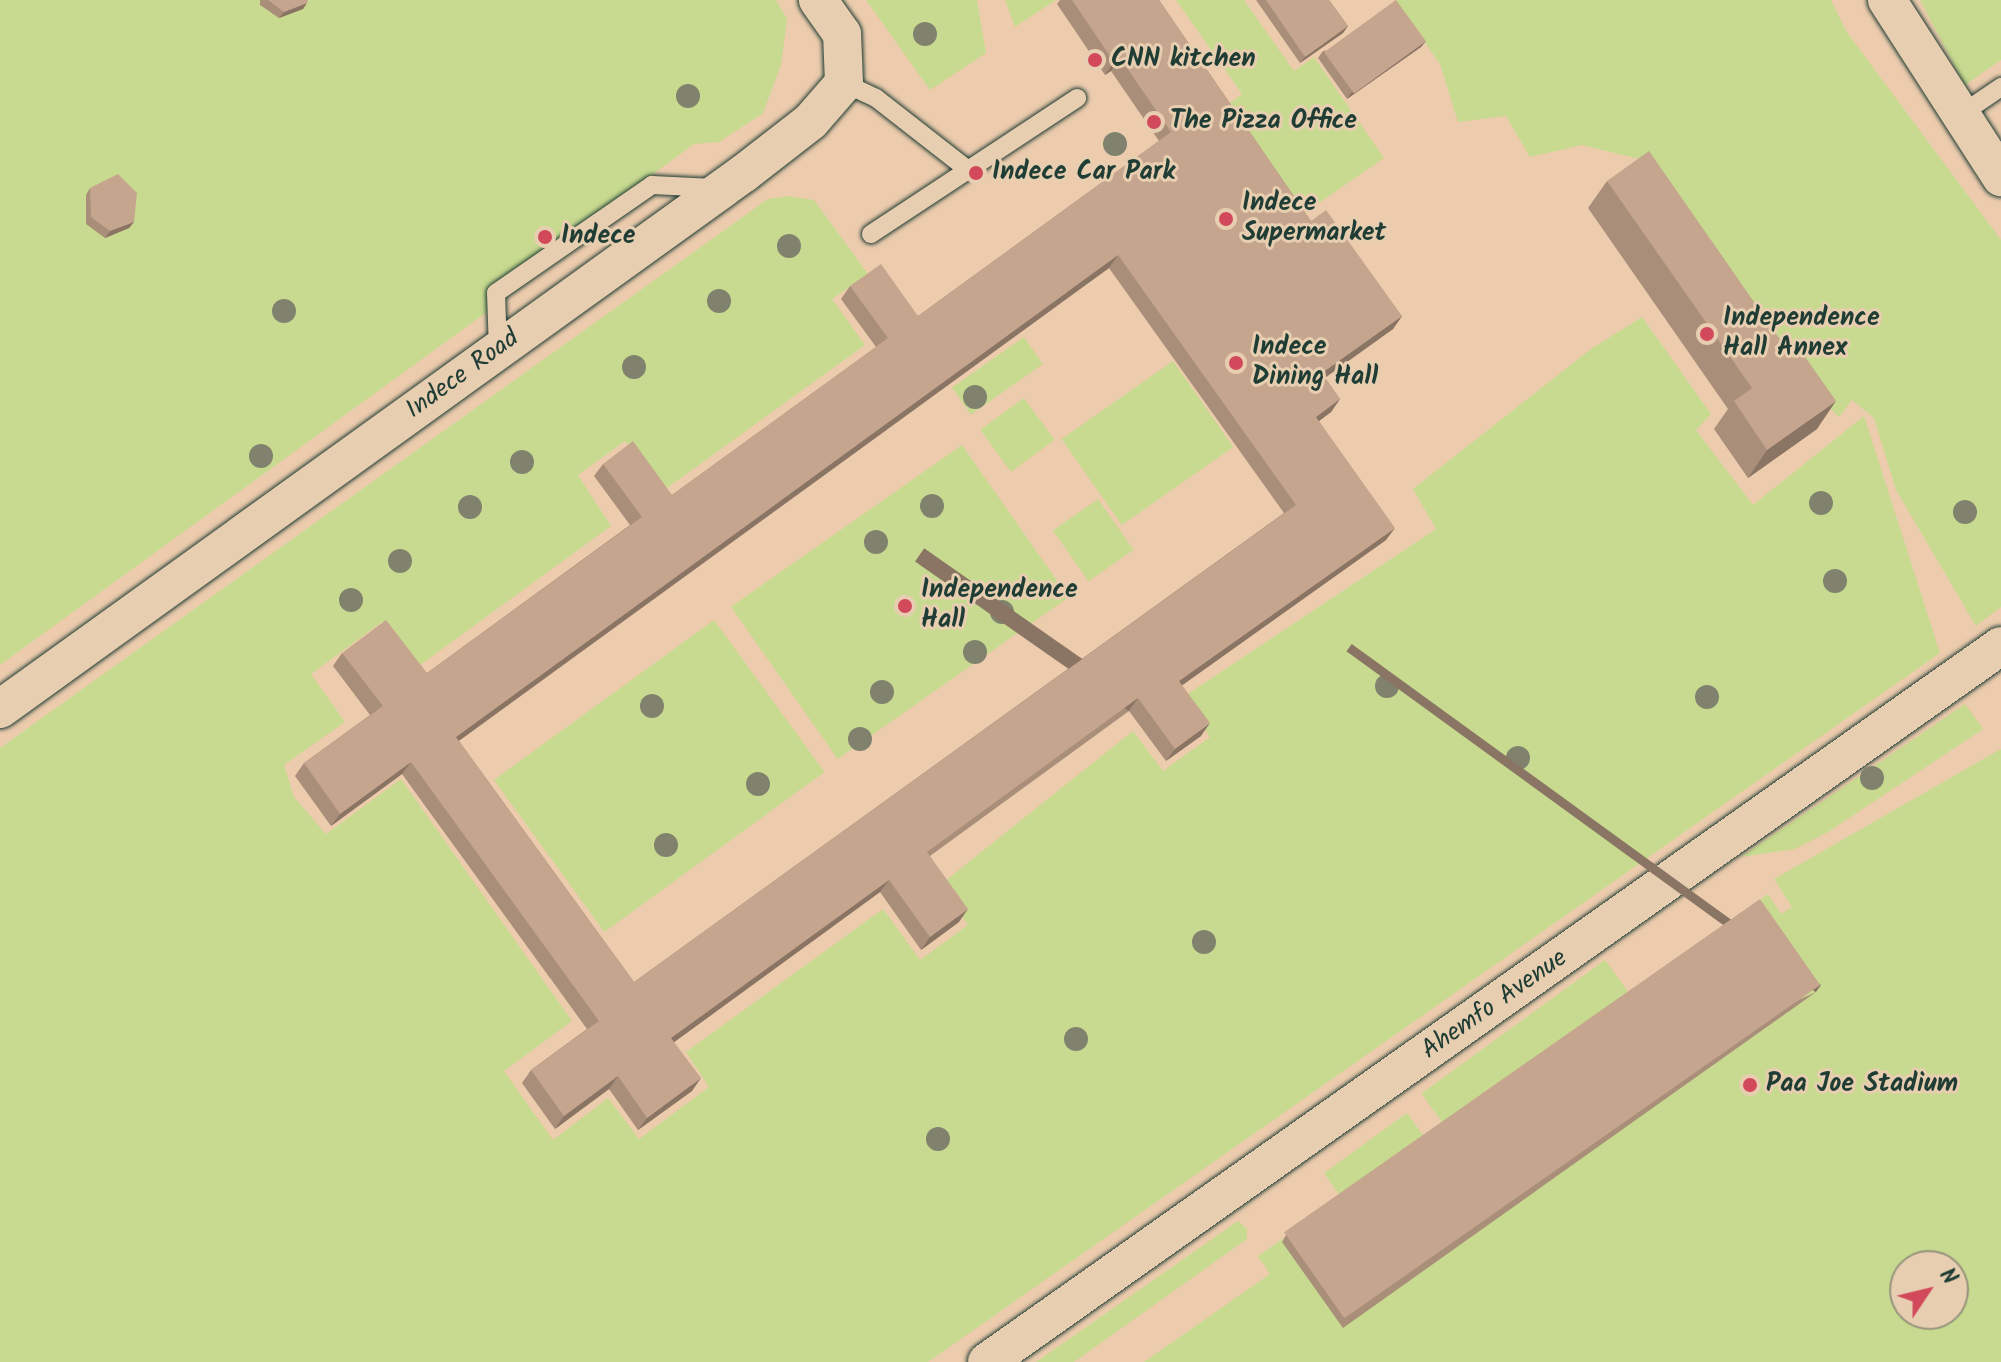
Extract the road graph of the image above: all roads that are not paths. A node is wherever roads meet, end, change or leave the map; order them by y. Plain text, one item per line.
1 (818, 0) edge
2 (1887, 0) edge
3 (844, 83) junction
4 (2001, 87) edge
5 (1077, 98) dead end
6 (1960, 115) junction
7 (968, 170) junction
8 (2001, 177) edge
9 (871, 234) dead end
10 (2001, 646) edge
11 (0, 709) edge
12 (987, 1362) edge

1 - 3 street
2 - 6 street
3 - 7 lane
3 - 11 street, Indece Road
4 - 6 lane
5 - 7 lane
6 - 8 street
7 - 9 lane
10 - 12 street, Ahemfo Avenue

